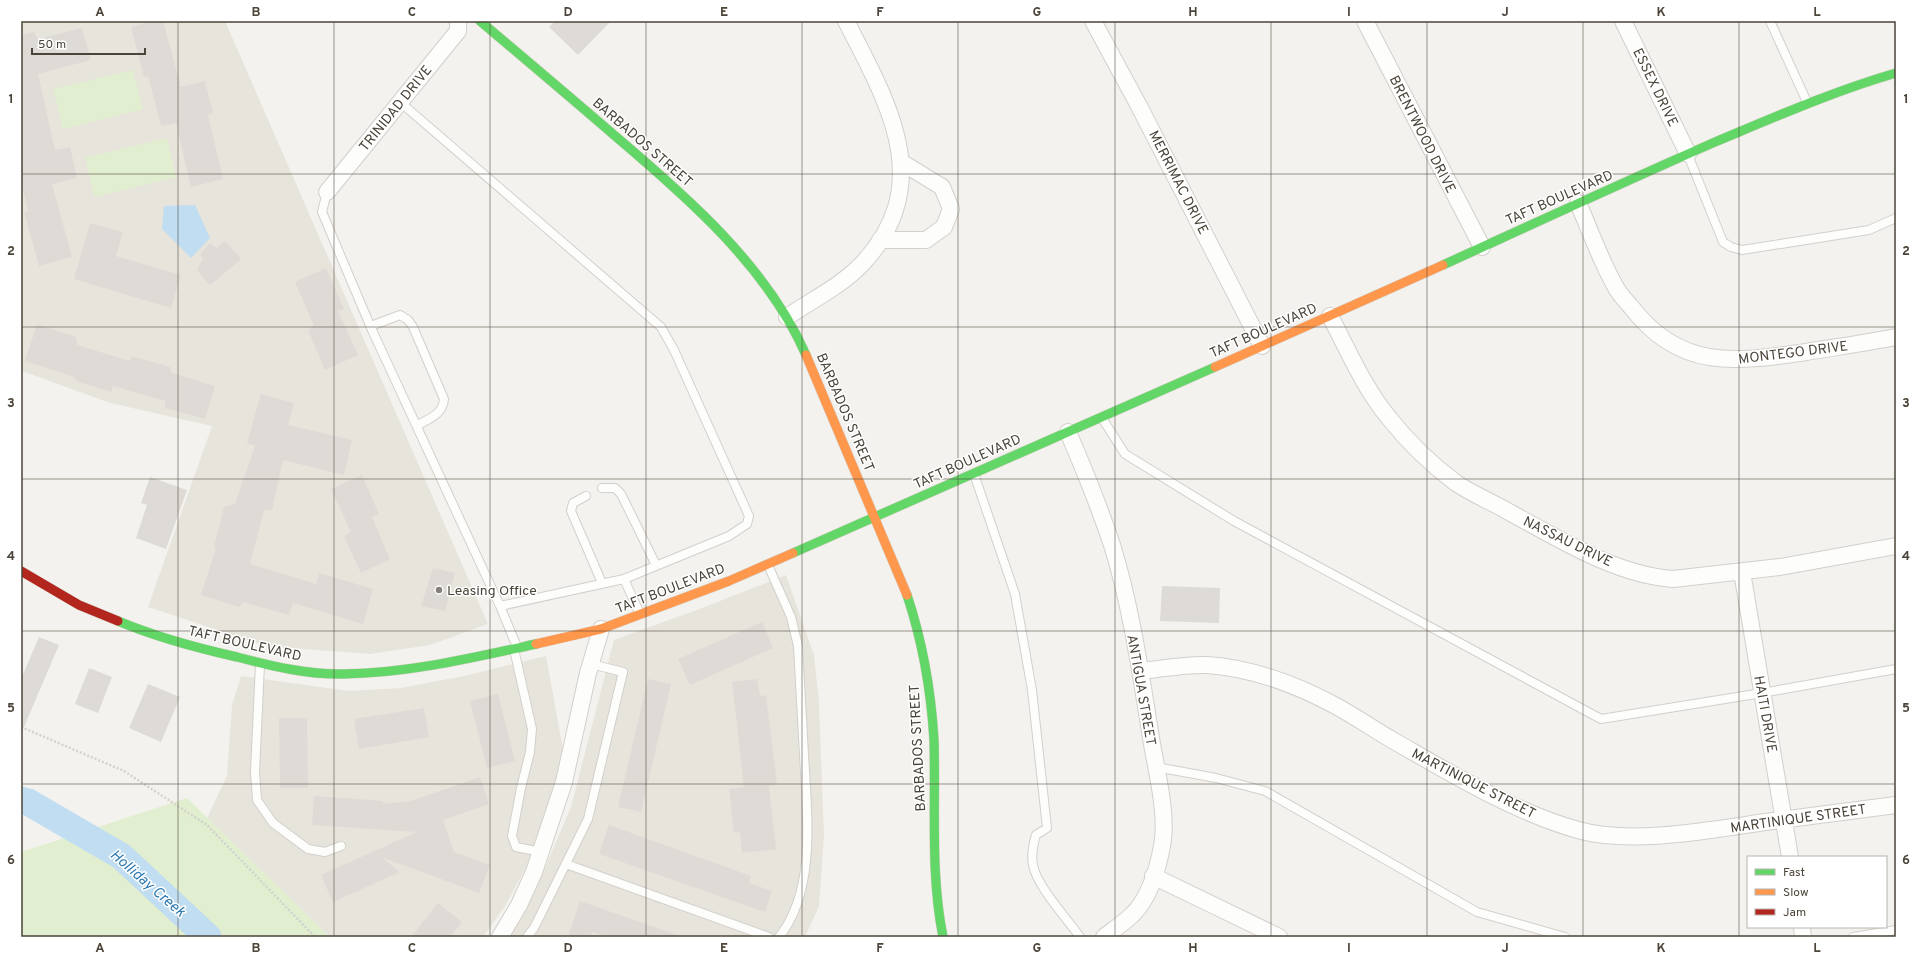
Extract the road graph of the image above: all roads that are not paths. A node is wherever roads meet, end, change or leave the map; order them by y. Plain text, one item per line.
1 (458, 21) edge
2 (480, 21) edge
3 (846, 21) edge
4 (1093, 21) edge
5 (1365, 21) edge
6 (1624, 21) edge
7 (1770, 21) edge
8 (1896, 73) edge
9 (400, 102) junction
10 (1808, 104) junction
11 (1688, 154) junction
12 (901, 162) junction
13 (327, 192) joint
14 (1578, 203) junction
15 (1896, 218) edge
16 (880, 240) junction
17 (1482, 247) junction
18 (1330, 316) junction
19 (787, 317) junction
20 (370, 326) junction
21 (1896, 336) edge
22 (1262, 346) junction
23 (1101, 417) junction
24 (418, 425) junction
25 (1068, 432) junction
26 (973, 473) junction
27 (602, 488) dead end
28 (586, 496) dead end
29 (875, 516) junction
30 (1896, 546) edge
31 (767, 564) junction
32 (656, 565) junction
33 (21, 571) edge
34 (1742, 572) junction
35 (624, 579) junction
36 (602, 583) junction
37 (500, 606) junction
38 (640, 615) junction
39 (601, 629) junction
40 (516, 648) junction
41 (260, 663) junction
42 (591, 664) junction
43 (1896, 669) edge
44 (1140, 671) junction
45 (1762, 693) junction
46 (1156, 767) junction
47 (1896, 805) edge
48 (1784, 819) junction
49 (341, 846) dead end
50 (541, 852) junction
51 (1790, 856) edge
52 (566, 864) junction
53 (1153, 876) junction
54 (1896, 930) edge
55 (500, 937) edge
56 (527, 937) edge
57 (769, 937) edge
58 (779, 937) edge
59 (943, 937) edge
60 (1080, 937) edge
61 (1104, 937) edge
62 (1279, 937) edge
63 (1565, 937) edge
64 (1853, 937) edge

1 - 9 street, TRINIDAD DRIVE
2 - 19 street, BARBADOS STREET
3 - 12 street
4 - 22 street, MERRIMAC DRIVE
5 - 17 street, BRENTWOOD DRIVE
6 - 11 street, ESSEX DRIVE
7 - 10 lane
8 - 10 street, TAFT BOULEVARD
9 - 13 street, TRINIDAD DRIVE
9 - 32 lane
10 - 11 street, TAFT BOULEVARD
11 - 14 street, TAFT BOULEVARD
11 - 15 lane
12 - 16 street
12 - 16 street
13 - 20 lane
14 - 17 street, TAFT BOULEVARD
14 - 21 street, MONTEGO DRIVE
16 - 19 street
17 - 18 street, TAFT BOULEVARD
18 - 22 street, TAFT BOULEVARD
18 - 34 street, NASSAU DRIVE
19 - 29 street, BARBADOS STREET
20 - 24 lane
20 - 24 lane
22 - 23 street, TAFT BOULEVARD
23 - 25 street, TAFT BOULEVARD
23 - 45 lane
24 - 37 lane
25 - 26 street, TAFT BOULEVARD
25 - 44 street, ANTIGUA STREET
26 - 29 street, TAFT BOULEVARD
26 - 60 lane
27 - 32 lane
28 - 36 lane
29 - 31 street, TAFT BOULEVARD
29 - 59 street, BARBADOS STREET
30 - 34 street, NASSAU DRIVE
31 - 38 street, TAFT BOULEVARD
31 - 58 lane
32 - 35 lane
33 - 41 street, TAFT BOULEVARD
34 - 45 street, HAITI DRIVE
35 - 36 lane
35 - 38 lane
36 - 37 lane
37 - 40 lane
38 - 39 street, TAFT BOULEVARD
39 - 40 street, TAFT BOULEVARD
39 - 42 street
40 - 41 street, TAFT BOULEVARD
40 - 50 lane
41 - 49 lane
42 - 50 street
42 - 52 lane
43 - 45 lane
44 - 46 street, ANTIGUA STREET
44 - 48 street, MARTINIQUE STREET
45 - 48 street, HAITI DRIVE
46 - 53 street, ANTIGUA STREET
46 - 63 lane
47 - 48 street, MARTINIQUE STREET
48 - 51 street, HAITI DRIVE
50 - 55 street
52 - 56 lane
52 - 57 lane
53 - 61 street, ANTIGUA STREET
53 - 62 street
54 - 64 lane

